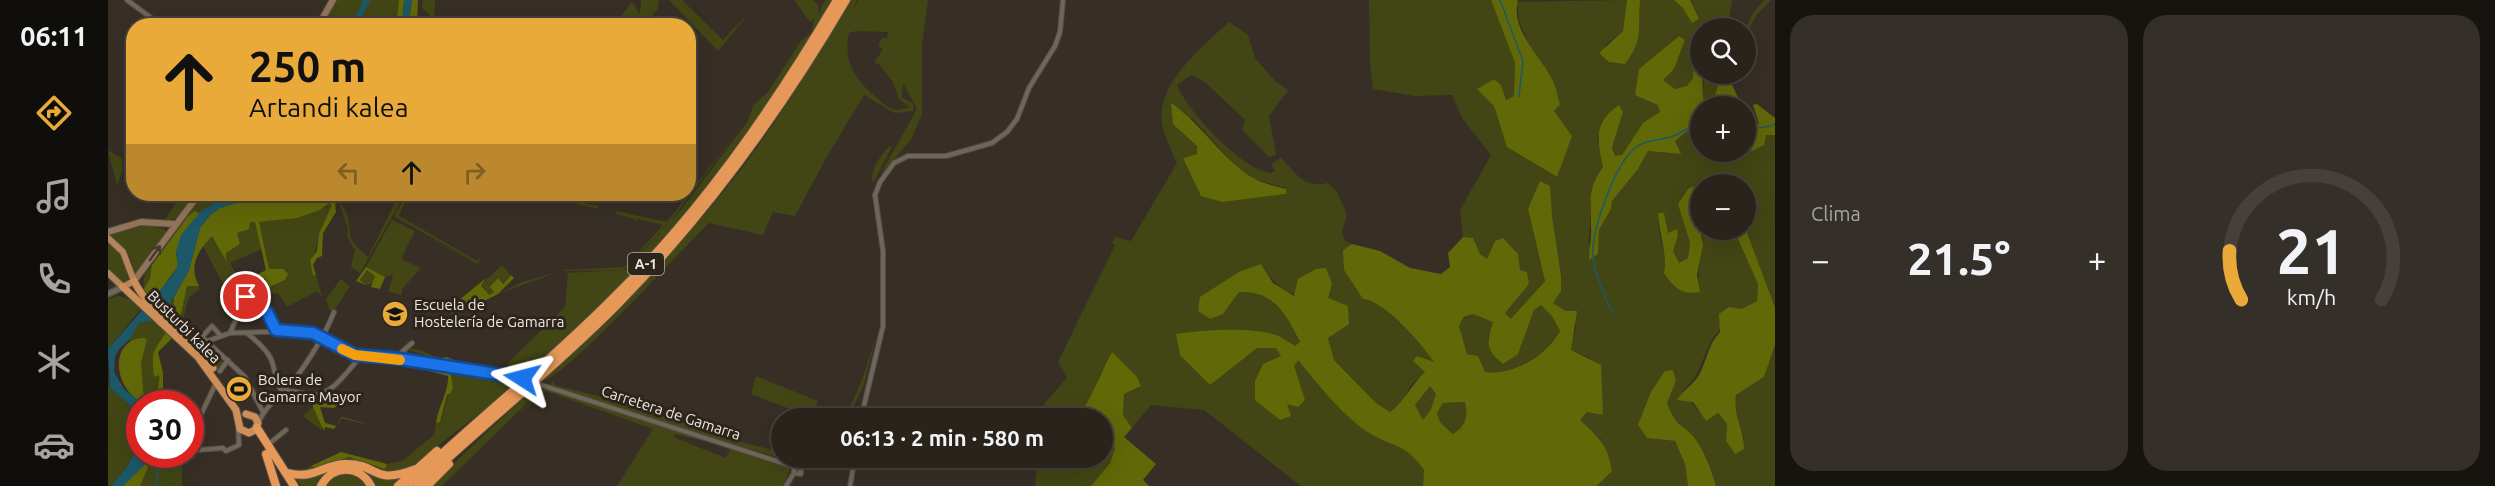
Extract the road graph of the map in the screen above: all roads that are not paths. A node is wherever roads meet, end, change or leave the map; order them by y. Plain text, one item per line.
1 (127, 0) edge
2 (333, 0) edge
3 (837, 0) edge
4 (846, 0) edge
5 (1063, 0) edge
6 (151, 18) edge
7 (323, 18) edge
8 (193, 201) edge
9 (175, 223) junction
10 (165, 225) junction
11 (108, 232) edge
12 (169, 233) junction
13 (108, 238) edge
14 (108, 273) edge
15 (134, 281) junction
16 (123, 287) junction
17 (108, 294) edge
18 (147, 304) junction
19 (334, 312) dead end
20 (276, 330) junction
21 (177, 332) junction
22 (230, 333) junction
23 (247, 333) junction
24 (185, 336) junction
25 (221, 336) junction
26 (321, 337) junction
27 (205, 342) junction
28 (412, 343) dead end
29 (361, 356) junction
30 (394, 358) junction
31 (228, 360) junction
32 (220, 370) dead end
33 (522, 378) dead end
34 (216, 382) junction
35 (538, 384) dead end
36 (282, 392) junction
37 (864, 408) edge
38 (261, 410) junction
39 (496, 416) junction
40 (243, 418) junction
41 (476, 422) junction
42 (254, 430) junction
43 (286, 430) dead end
44 (238, 438) junction
45 (270, 443) junction
46 (266, 454) junction
47 (771, 458) edge
48 (280, 461) junction
49 (795, 468) edge
50 (801, 468) edge
51 (853, 468) edge
52 (416, 469) junction
53 (288, 473) junction
54 (794, 473) junction
55 (276, 486) edge
56 (288, 486) edge
57 (294, 486) edge
58 (299, 486) edge
59 (321, 486) edge
60 (371, 486) edge
61 (398, 486) edge
62 (407, 486) edge
63 (418, 486) edge
64 (427, 486) edge
65 (786, 486) edge
66 (850, 486) edge

1 - 6 street
2 - 7 main road
3 - 41 highway, A-1
4 - 39 highway, A-1
5 - 37 street
8 - 9 main road
9 - 10 main road
9 - 12 main road
10 - 11 main road
10 - 12 main road
15 -> 12 main road
13 - 15 main road
14 - 16 main road
15 - 16 main road
15 - 18 highway, Busturbi kalea
16 - 17 street
16 - 18 highway, Busturbi kalea
18 - 21 highway, Busturbi kalea
19 - 26 street
20 - 22 street
20 - 23 street
20 - 26 street
21 - 24 highway, Busturbi kalea
21 - 34 highway, Busturbi kalea
22 - 23 street
22 - 25 street
23 - 36 street
24 - 27 street
24 - 40 highway, Busturbi kalea
25 - 27 street
25 - 27 street
26 - 29 street
26 - 36 street
27 - 31 street
28 - 30 street
29 - 30 street
29 - 36 street
30 - 33 street
31 - 32 street
31 - 38 street
34 - 40 highway, Busturbi kalea
34 - 44 street
35 - 47 street, Carretera de Gamarra
36 - 38 street
38 - 40 street
38 - 42 street
39 - 63 highway, A-1
39 - 64 highway
40 - 42 highway
40 - 42 highway
40 - 44 street
41 - 52 highway
41 - 62 highway, A-1
42 - 44 street
42 - 45 street
42 - 46 highway
42 - 48 highway
43 - 45 street
45 - 48 street
46 - 55 highway
46 - 56 highway
48 - 53 highway
48 - 57 highway
49 - 54 street
50 - 54 street
51 - 66 street
52 - 53 highway
52 - 61 highway
53 - 58 highway
54 - 65 street
59 - 60 highway

